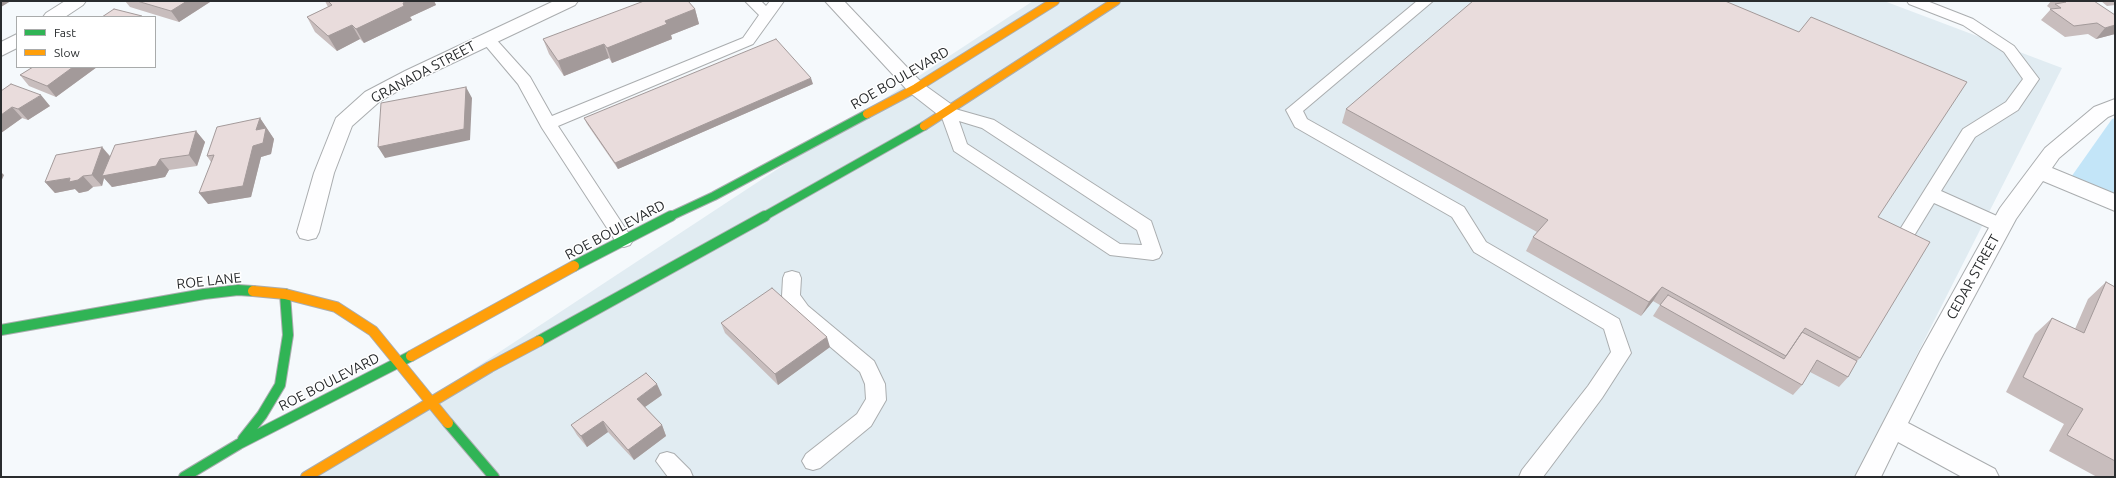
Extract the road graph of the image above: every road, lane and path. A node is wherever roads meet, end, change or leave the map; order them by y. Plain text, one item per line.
1 (77, 1) edge
2 (569, 1) edge
3 (752, 1) edge
4 (777, 1) edge
5 (834, 1) edge
6 (1055, 1) edge
7 (1116, 1) edge
8 (1426, 1) edge
9 (1914, 1) edge
10 (767, 14) junction
11 (54, 16) edge
12 (488, 39) junction
13 (16, 41) edge
14 (1, 50) edge
15 (916, 88) junction
16 (2115, 106) edge
17 (948, 112) junction
18 (548, 124) junction
19 (2038, 170) junction
20 (1931, 194) junction
21 (2115, 203) edge
22 (2002, 226) junction
23 (308, 232) dead end
24 (1903, 239) edge
25 (624, 240) junction
26 (792, 278) dead end
27 (285, 294) junction
28 (1, 330) edge
29 (400, 362) junction
30 (432, 403) junction
31 (1894, 427) junction
32 (239, 444) junction
33 (667, 461) dead end
34 (813, 462) dead end
35 (184, 477) edge
36 (306, 477) edge
37 (494, 477) edge
38 (682, 477) edge
39 (1530, 477) edge
40 (1868, 477) edge
41 (1986, 477) edge

1 - 11 street
2 - 12 street, GRANADA STREET
3 - 10 lane
4 - 10 lane
5 - 15 street
6 - 15 main road, ROE BOULEVARD
7 - 17 main road
8 - 39 lane
9 - 20 lane
10 - 18 lane
12 - 18 lane
12 - 23 street, GRANADA STREET
13 - 14 street
15 - 17 street
15 - 25 main road, ROE BOULEVARD
16 - 19 street, CEDAR STREET
17 - 17 lane
17 - 30 main road
18 - 25 lane
19 - 21 street
19 - 22 street, CEDAR STREET
20 - 22 lane
20 - 24 lane
22 - 31 street, CEDAR STREET
25 - 29 main road, ROE BOULEVARD
26 - 34 lane
27 - 28 main road, ROE LANE
27 - 29 main road, ROE LANE
27 - 32 main road
29 - 30 main road, ROE LANE
29 - 32 main road, ROE BOULEVARD
30 - 36 main road
30 - 37 main road, ROE LANE
31 - 40 street, CEDAR STREET
31 - 41 street
32 - 35 main road, ROE BOULEVARD
33 - 38 lane

